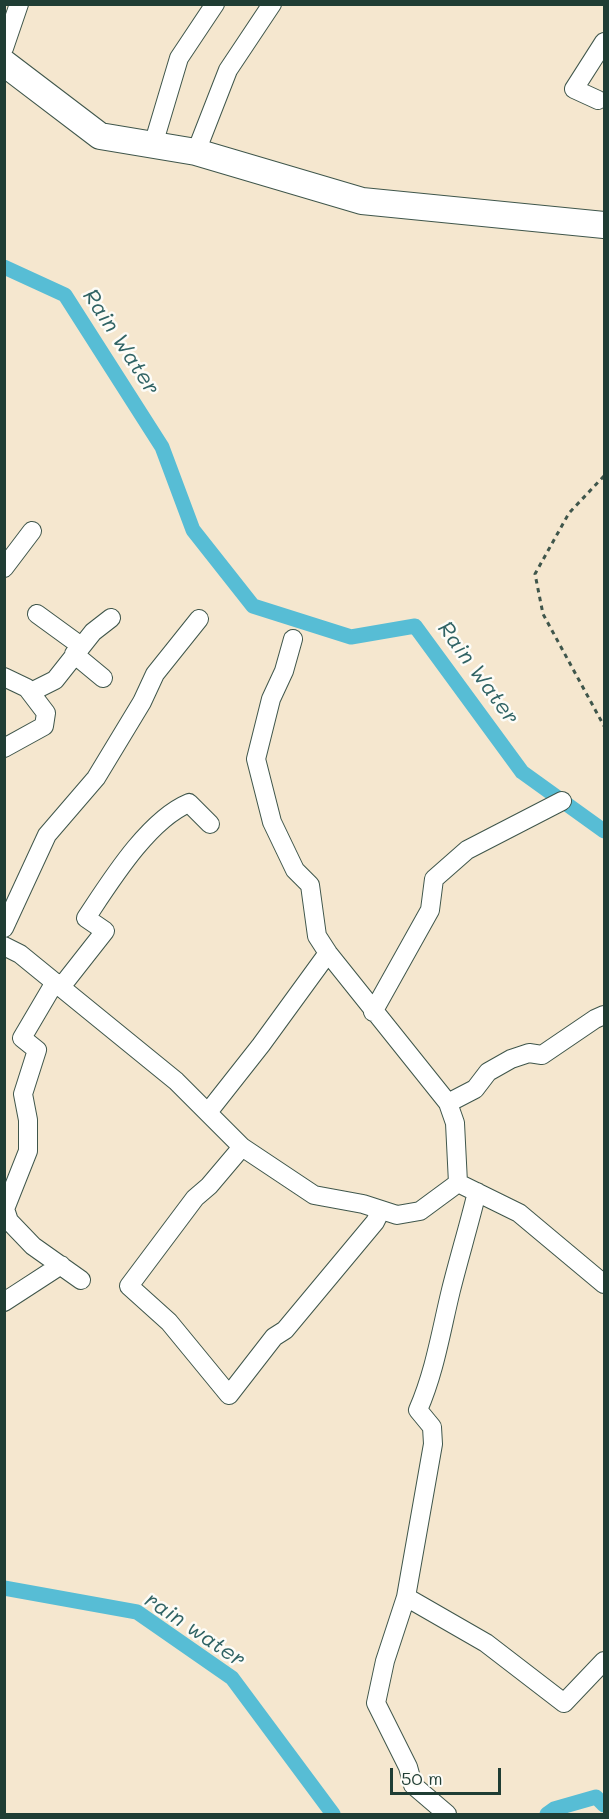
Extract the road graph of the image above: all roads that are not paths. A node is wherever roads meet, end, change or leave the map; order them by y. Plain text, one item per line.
1 (20, 4) edge
2 (215, 4) edge
3 (272, 4) edge
4 (604, 42) edge
5 (4, 48) edge
6 (4, 63) edge
7 (598, 100) dead end
8 (153, 145) junction
9 (196, 152) junction
10 (604, 225) edge
11 (32, 531) dead end
12 (4, 568) edge
13 (37, 614) dead end
14 (111, 618) dead end
15 (199, 619) dead end
16 (293, 639) dead end
17 (78, 650) junction
18 (4, 677) edge
19 (103, 678) dead end
20 (31, 692) junction
21 (4, 748) edge
22 (562, 801) dead end
23 (210, 824) dead end
24 (4, 928) edge
25 (4, 946) edge
26 (328, 953) junction
27 (58, 984) junction
28 (373, 1012) junction
29 (604, 1015) edge
30 (448, 1103) junction
31 (209, 1111) junction
32 (242, 1147) junction
33 (458, 1183) junction
34 (477, 1192) junction
35 (381, 1210) junction
36 (61, 1265) junction
37 (81, 1280) dead end
38 (604, 1284) edge
39 (4, 1302) edge
40 (406, 1597) junction
41 (604, 1661) edge
42 (447, 1815) edge

1 - 5 street
2 - 8 street
3 - 9 street
4 - 7 street
6 - 8 street
8 - 9 street
9 - 10 street
11 - 12 street
13 - 17 street
14 - 17 street
15 - 24 street
16 - 26 street
17 - 19 street
17 - 20 street
18 - 20 street
20 - 21 street
22 - 28 street
23 - 27 street
25 - 27 street
26 - 28 street
26 - 31 street
27 - 31 street
27 - 36 street
28 - 30 street
29 - 30 street
30 - 33 street
31 - 32 street
32 - 35 street
32 - 35 street
33 - 34 street
33 - 35 street
34 - 38 street
34 - 40 street
36 - 37 street
36 - 39 street
40 - 41 street
40 - 42 street

